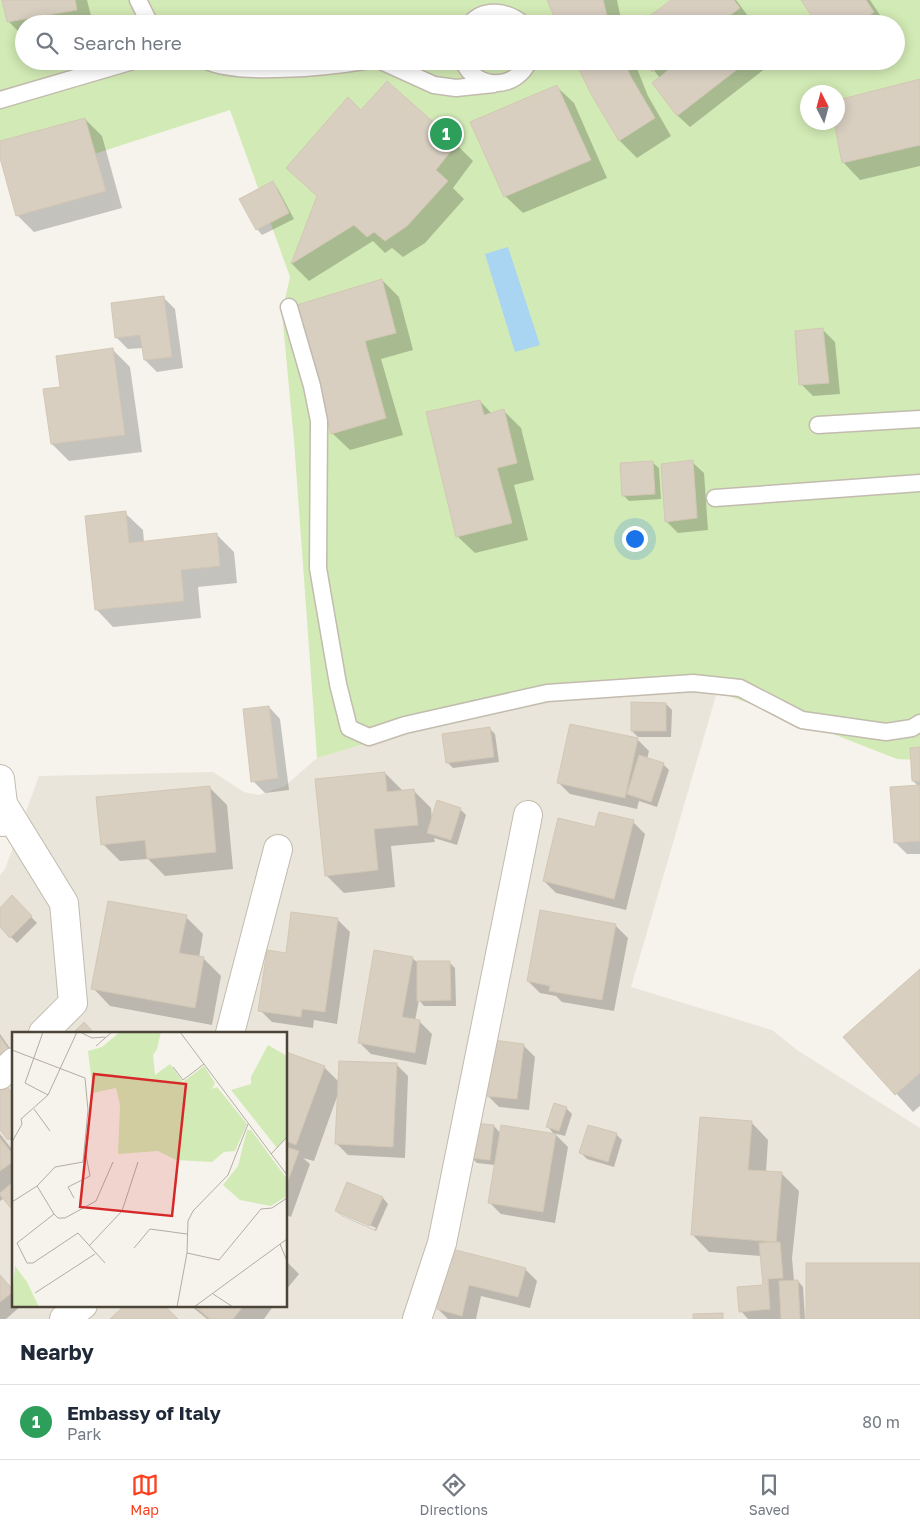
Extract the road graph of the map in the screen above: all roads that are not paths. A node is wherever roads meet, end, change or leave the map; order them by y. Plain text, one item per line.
1 (138, 0) edge
2 (483, 7) edge
3 (146, 15) edge
4 (509, 15) edge
5 (103, 70) edge
6 (401, 70) edge
7 (469, 70) edge
8 (522, 70) edge
9 (494, 84) junction
10 (0, 100) edge
11 (289, 307) dead end
12 (920, 419) edge
13 (818, 425) dead end
14 (920, 483) edge
15 (716, 498) dead end
16 (920, 723) edge
17 (2, 791) edge
18 (528, 815) dead end
19 (0, 832) edge
20 (278, 849) dead end
21 (44, 1032) edge
22 (230, 1032) edge
23 (12, 1064) edge
24 (0, 1076) edge
25 (82, 1306) edge
26 (64, 1319) edge
27 (417, 1319) edge

1 - 3 lane
2 - 4 lane
5 - 10 lane
6 - 9 lane
7 - 9 lane
8 - 9 lane
11 - 16 lane
12 - 13 lane
14 - 15 lane
17 - 19 street
17 - 21 street
18 - 27 street
20 - 22 street
23 - 24 street
25 - 26 street

